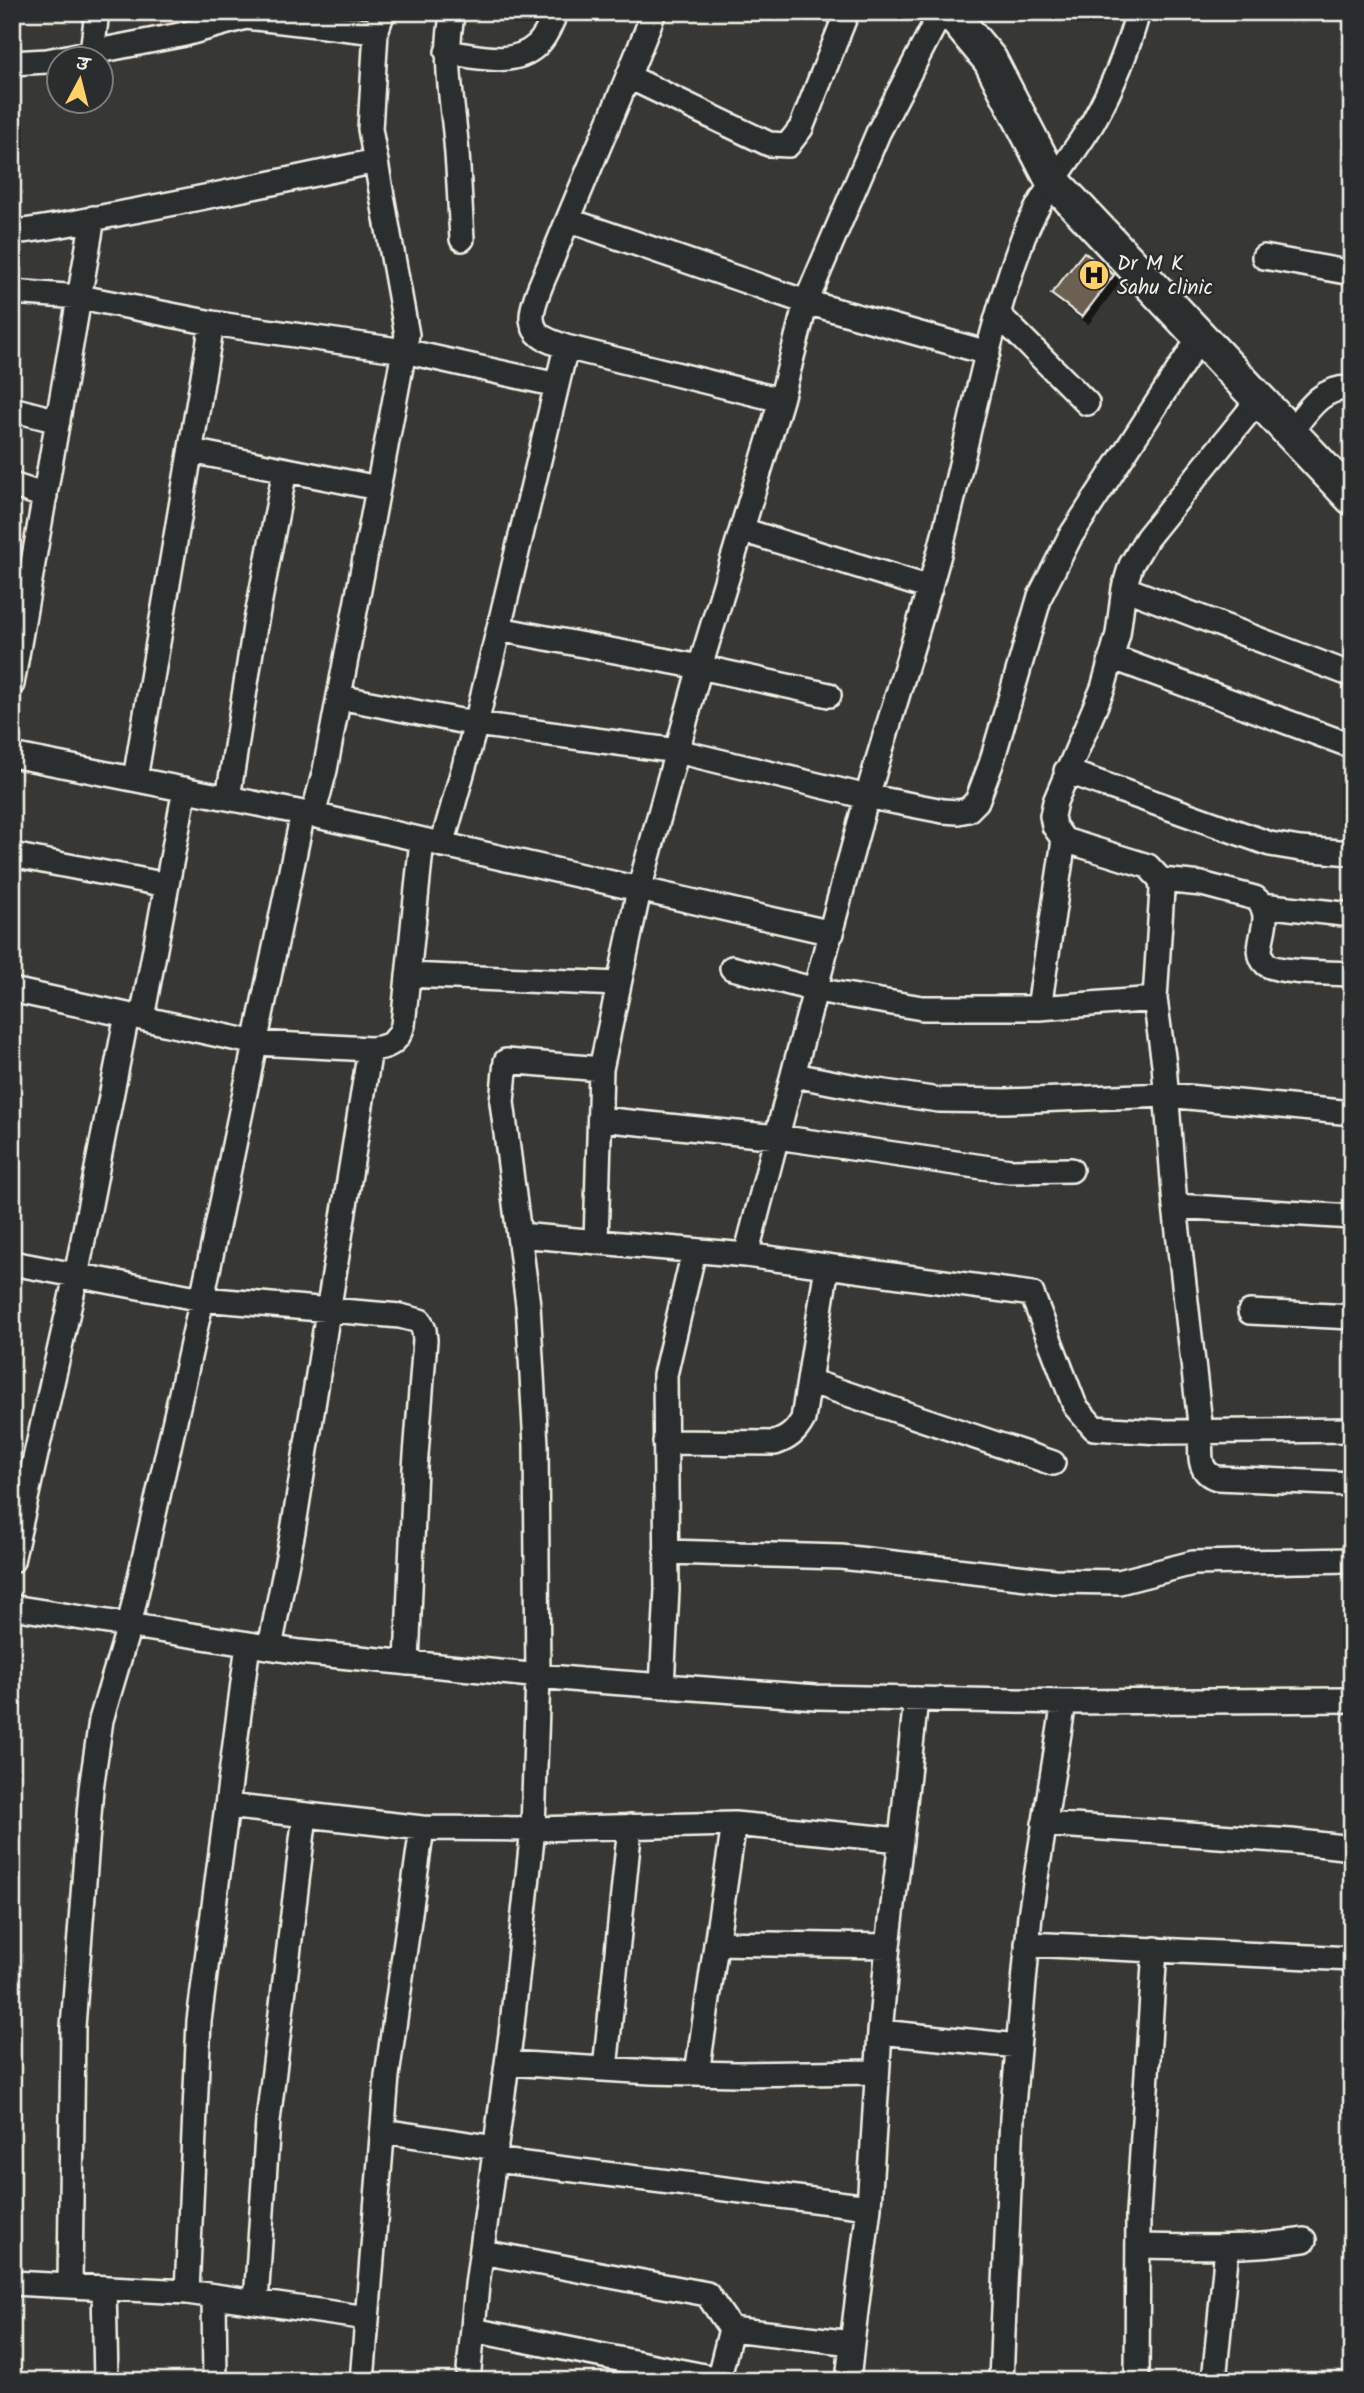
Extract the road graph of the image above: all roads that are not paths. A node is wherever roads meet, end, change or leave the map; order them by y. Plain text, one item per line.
1 (97, 12) edge
2 (453, 12) edge
3 (556, 12) edge
4 (654, 12) edge
5 (847, 12) edge
6 (941, 12) edge
7 (950, 12) edge
8 (1138, 12) edge
9 (380, 22) edge
10 (188, 23) edge
11 (93, 46) edge
12 (112, 46) edge
13 (447, 52) junction
14 (46, 61) edge
15 (12, 63) edge
16 (629, 77) junction
17 (376, 161) junction
18 (1052, 180) junction
19 (93, 218) junction
20 (568, 220) junction
21 (12, 232) edge
22 (462, 239) dead end
23 (1264, 257) dead end
24 (1352, 273) edge
25 (12, 292) edge
26 (80, 297) junction
27 (806, 302) junction
28 (999, 315) junction
29 (212, 323) junction
30 (1200, 337) junction
31 (566, 347) junction
32 (404, 351) junction
33 (988, 353) junction
34 (557, 385) junction
35 (1352, 388) edge
36 (1259, 399) junction
37 (781, 400) junction
38 (1087, 403) dead end
39 (12, 409) edge
40 (58, 421) junction
41 (1290, 433) junction
42 (191, 451) junction
43 (285, 470) junction
44 (12, 485) edge
45 (378, 488) junction
46 (45, 496) junction
47 (1352, 498) edge
48 (742, 530) junction
49 (930, 588) junction
50 (1124, 588) junction
51 (499, 629) junction
52 (1111, 657) junction
53 (700, 667) junction
54 (1352, 675) edge
55 (12, 684) edge
56 (829, 695) dead end
57 (339, 697) junction
58 (476, 724) junction
59 (1352, 746) edge
60 (677, 751) junction
61 (12, 755) edge
62 (1066, 771) junction
63 (135, 779) junction
64 (184, 789) junction
65 (867, 797) junction
66 (228, 798) junction
67 (308, 814) junction
68 (1064, 840) junction
69 (432, 842) junction
70 (1352, 853) edge
71 (12, 855) edge
72 (1161, 880) junction
73 (167, 885) junction
74 (639, 890) junction
75 (1262, 905) junction
76 (1352, 915) edge
77 (832, 933) junction
78 (732, 968) dead end
79 (1352, 974) edge
80 (408, 975) junction
81 (619, 984) junction
82 (12, 990) edge
83 (816, 990) junction
84 (1155, 999) junction
85 (1039, 1008) junction
86 (135, 1017) junction
87 (256, 1043) junction
88 (370, 1049) junction
89 (601, 1069) junction
90 (794, 1075) junction
91 (1167, 1096) junction
92 (1352, 1113) edge
93 (600, 1119) junction
94 (777, 1137) junction
95 (1071, 1170) dead end
96 (1175, 1206) junction
97 (1352, 1217) edge
98 (519, 1235) junction
99 (596, 1242) junction
100 (694, 1251) junction
101 (746, 1255) junction
102 (12, 1263) edge
103 (827, 1266) junction
104 (76, 1276) junction
105 (202, 1299) junction
106 (327, 1310) junction
107 (1250, 1312) dead end
108 (1352, 1317) edge
109 (809, 1381) junction
110 (1352, 1430) edge
111 (1201, 1432) junction
112 (665, 1442) junction
113 (1053, 1462) dead end
114 (1352, 1484) edge
115 (666, 1552) junction
116 (1352, 1560) edge
117 (12, 1561) edge
118 (12, 1607) edge
119 (129, 1626) junction
120 (259, 1646) junction
121 (407, 1662) junction
122 (538, 1676) junction
123 (662, 1686) junction
124 (916, 1699) junction
125 (1352, 1700) edge
126 (1064, 1702) junction
127 (227, 1807) junction
128 (305, 1815) junction
129 (734, 1824) junction
130 (1044, 1824) junction
131 (630, 1826) junction
132 (422, 1828) junction
133 (533, 1829) junction
134 (901, 1840) junction
135 (1352, 1847) edge
136 (716, 1943) junction
137 (1027, 1944) junction
138 (888, 1946) junction
139 (1155, 1949) junction
140 (1352, 1959) edge
141 (880, 2032) junction
142 (1018, 2046) junction
143 (507, 2063) junction
144 (605, 2069) junction
145 (877, 2072) junction
146 (697, 2073) junction
147 (383, 2131) junction
148 (495, 2154) junction
149 (869, 2207) junction
150 (1304, 2240) dead end
151 (1138, 2246) junction
152 (1227, 2248) junction
153 (482, 2252) junction
154 (12, 2283) edge
155 (69, 2286) junction
156 (104, 2288) junction
157 (187, 2292) junction
158 (215, 2296) junction
159 (256, 2302) junction
160 (367, 2318) junction
161 (731, 2329) junction
162 (473, 2330) junction
163 (852, 2343) junction
164 (719, 2380) edge
165 (106, 2381) edge
166 (215, 2381) edge
167 (362, 2381) edge
168 (468, 2381) edge
169 (848, 2381) edge
170 (1001, 2381) edge
171 (1137, 2381) edge
172 (1214, 2381) edge

1 - 11 street
2 - 13 street
3 - 13 street
4 - 16 street
5 - 16 street
6 - 27 street
7 - 18 street
8 - 18 street
9 - 10 street
9 - 17 street
10 - 12 street
13 - 22 street
14 - 15 street
16 - 20 street
17 - 19 street
17 - 32 street
18 - 28 street
18 - 30 street
19 - 21 street
19 - 26 street
20 - 27 street
20 - 31 street
23 - 24 street
25 - 26 street
26 - 29 street
26 - 40 street
27 - 33 street
27 - 37 street
28 - 33 street
28 - 38 street
29 - 32 street
29 - 42 street
30 - 36 street
30 - 65 street
31 - 34 street
31 - 37 street
32 - 34 street
32 - 45 street
33 - 49 street
34 - 51 street
35 - 41 street
36 - 41 street
36 - 50 street
37 - 48 street
39 - 40 street
40 - 46 street
41 - 47 street
42 - 43 street
42 - 63 street
43 - 45 street
43 - 66 street
44 - 46 street
45 - 57 street
46 - 55 street
48 - 49 street
48 - 53 street
49 - 65 street
50 - 52 street
50 - 54 street
51 - 53 street
51 - 58 street
52 - 59 street
52 - 62 street
53 - 56 street
53 - 60 street
57 - 58 street
57 - 67 street
58 - 60 street
58 - 69 street
60 - 65 street
60 - 74 street
61 - 63 street
62 - 68 street
62 - 70 street
63 - 64 street
64 - 66 street
64 - 73 street
65 - 77 street
66 - 67 street
67 - 69 street
67 - 87 street
68 - 72 street
68 - 85 street
69 - 74 street
69 - 80 street
71 - 73 street
72 - 75 street
72 - 84 street
73 - 86 street
74 - 77 street
74 - 81 street
75 - 76 street
75 - 79 street
77 - 83 street
78 - 83 street
80 - 81 street
80 - 88 street
81 - 89 street
82 - 86 street
83 - 85 street
83 - 90 street
84 - 85 street
84 - 91 street
86 - 87 street
86 - 104 street
87 - 88 street
87 - 105 street
88 - 106 street
89 - 93 street
89 - 98 street
90 - 91 street
90 - 94 street
91 - 92 street
91 - 96 street
93 - 94 street
93 - 99 street
94 - 95 street
94 - 101 street
96 - 97 street
96 - 111 street
98 - 99 street
98 - 122 street
99 - 100 street
100 - 101 street
100 - 112 street
101 - 103 street
102 - 104 street
103 - 109 street
103 - 111 street
104 - 105 street
104 - 117 street
105 - 106 street
105 - 119 street
106 - 120 street
106 - 121 street
107 - 108 street
109 - 112 street
109 - 113 street
110 - 111 street
111 - 114 street
112 - 115 street
115 - 116 street
115 - 123 street
118 - 119 street
119 - 120 street
119 - 155 street
120 - 121 street
120 - 127 street
121 - 122 street
122 - 123 street
122 - 133 street
123 - 124 street
124 - 126 street
124 - 134 street
125 - 126 street
126 - 130 street
127 - 128 street
127 - 157 street
128 - 132 street
128 - 159 street
129 - 131 street
129 - 134 street
129 - 136 street
130 - 135 street
130 - 137 street
131 - 133 street
131 - 144 street
132 - 133 street
132 - 147 street
133 - 143 street
134 - 138 street
136 - 138 street
136 - 146 street
137 - 139 street
137 - 142 street
138 - 141 street
139 - 140 street
139 - 151 street
141 - 142 street
141 - 145 street
142 - 170 street
143 - 144 street
143 - 148 street
144 - 146 street
145 - 146 street
145 - 149 street
147 - 148 street
147 - 160 street
148 - 149 street
148 - 153 street
149 - 163 street
150 - 152 street
151 - 152 street
151 - 171 street
152 - 172 street
153 - 161 street
153 - 162 street
154 - 155 street
155 - 156 street
156 - 157 street
156 - 165 street
157 - 158 street
158 - 159 street
158 - 166 street
159 - 160 street
160 - 167 street
161 - 163 street
161 - 164 street
162 - 164 street
162 - 168 street
163 - 169 street

